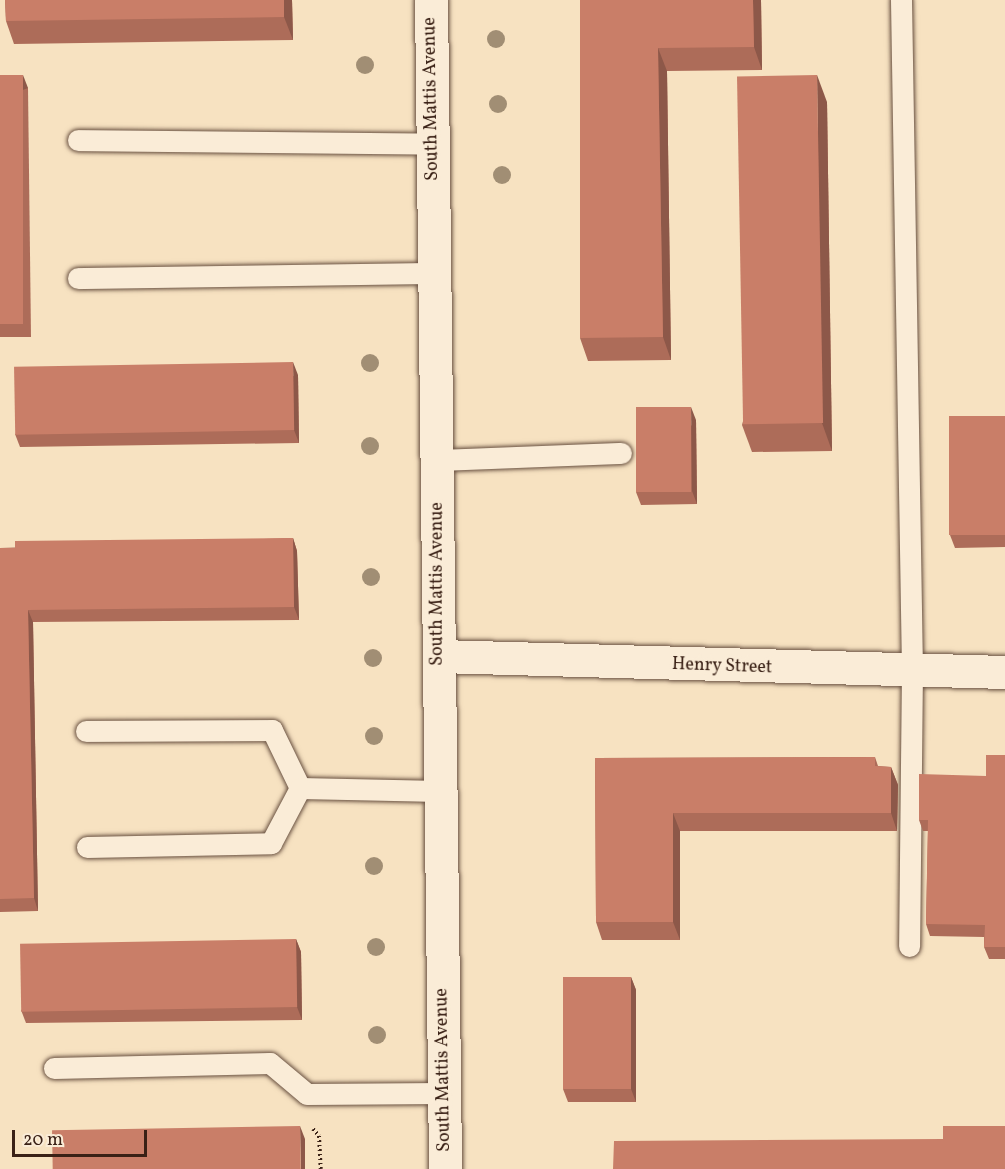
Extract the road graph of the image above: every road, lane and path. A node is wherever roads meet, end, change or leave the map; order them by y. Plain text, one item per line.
1 (431, 0) edge
2 (901, 0) edge
3 (78, 140) dead end
4 (433, 144) junction
5 (436, 273) junction
6 (78, 278) dead end
7 (621, 453) dead end
8 (437, 460) junction
9 (439, 656) junction
10 (912, 669) junction
11 (1005, 672) edge
12 (86, 731) dead end
13 (300, 788) junction
14 (440, 791) junction
15 (87, 847) dead end
16 (909, 946) dead end
17 (54, 1068) dead end
18 (444, 1093) junction
19 (445, 1169) edge

1 - 4 main road, South Mattis Avenue
2 - 10 lane
3 - 4 lane
4 - 5 main road, South Mattis Avenue
5 - 6 lane
5 - 8 main road, South Mattis Avenue
7 - 8 lane
8 - 9 main road, South Mattis Avenue
9 - 10 main road, Henry Street
9 - 14 main road, South Mattis Avenue
10 - 11 main road, Henry Street
10 - 16 lane
12 - 13 lane
13 - 14 lane
13 - 15 lane
14 - 18 main road, South Mattis Avenue
17 - 18 lane
18 - 19 main road, South Mattis Avenue

